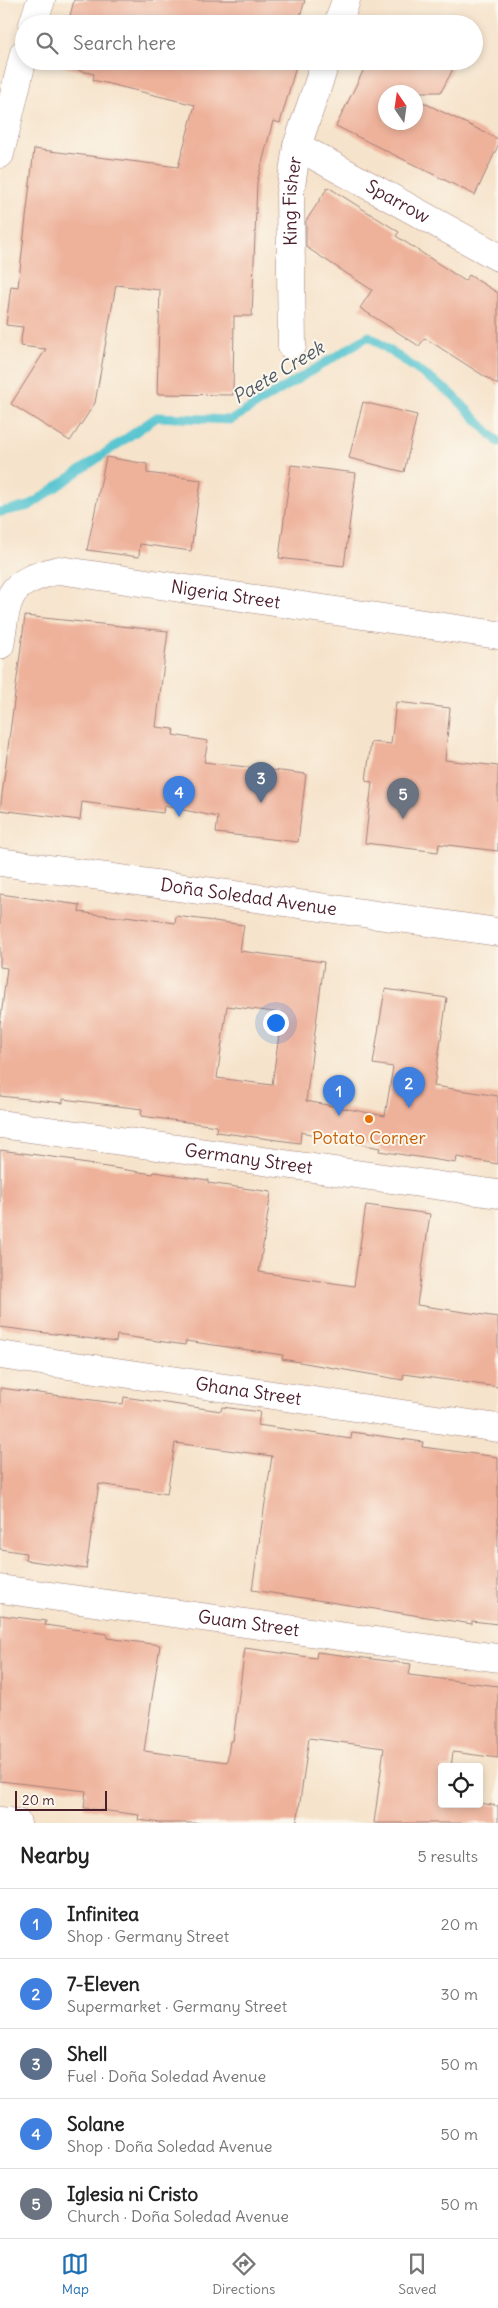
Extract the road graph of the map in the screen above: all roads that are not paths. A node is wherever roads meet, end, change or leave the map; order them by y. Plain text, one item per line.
1 (41, 0) edge
2 (346, 0) edge
3 (36, 15) edge
4 (341, 15) edge
5 (20, 70) edge
6 (323, 70) edge
7 (297, 146) junction
8 (0, 154) edge
9 (498, 257) edge
10 (292, 346) dead end
11 (498, 635) edge
12 (0, 645) edge
13 (0, 862) edge
14 (498, 932) edge
15 (0, 1124) edge
16 (498, 1194) edge
17 (0, 1356) edge
18 (498, 1428) edge
19 (0, 1589) edge
20 (498, 1658) edge
21 (0, 1821) edge
22 (17, 1823) edge

1 - 3 street
2 - 4 street
5 - 8 street
6 - 7 street, King Fisher
7 - 9 street, Sparrow
7 - 10 street, King Fisher
11 - 12 street, Nigeria Street
13 - 14 street, Doña Soledad Avenue
15 - 16 street, Germany Street
17 - 18 street, Ghana Street
19 - 20 street, Guam Street
21 - 22 street

